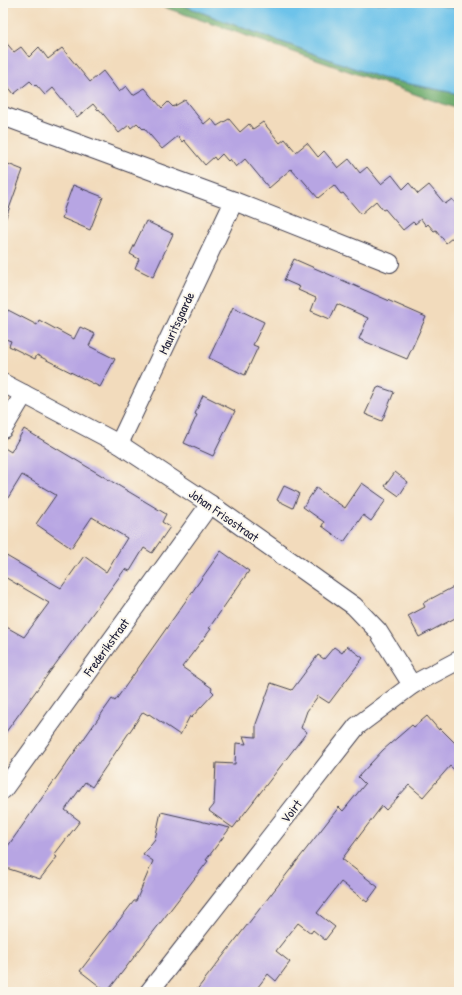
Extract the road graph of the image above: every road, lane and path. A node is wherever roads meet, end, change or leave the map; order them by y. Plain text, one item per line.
1 (3, 116) edge
2 (234, 201) junction
3 (390, 263) dead end
4 (3, 383) edge
5 (24, 394) junction
6 (3, 429) edge
7 (119, 444) junction
8 (210, 504) junction
9 (459, 660) edge
10 (412, 685) junction
11 (3, 790) edge
12 (149, 992) edge

1 - 2 street
2 - 3 street
2 - 7 street, Mauritsgaarde
4 - 5 street, Johan Frisostraat
5 - 6 street
5 - 7 street, Johan Frisostraat
7 - 8 street, Johan Frisostraat
8 - 10 street, Johan Frisostraat
8 - 11 street, Frederikstraat
9 - 10 street, Voirt
10 - 12 street, Voirt

